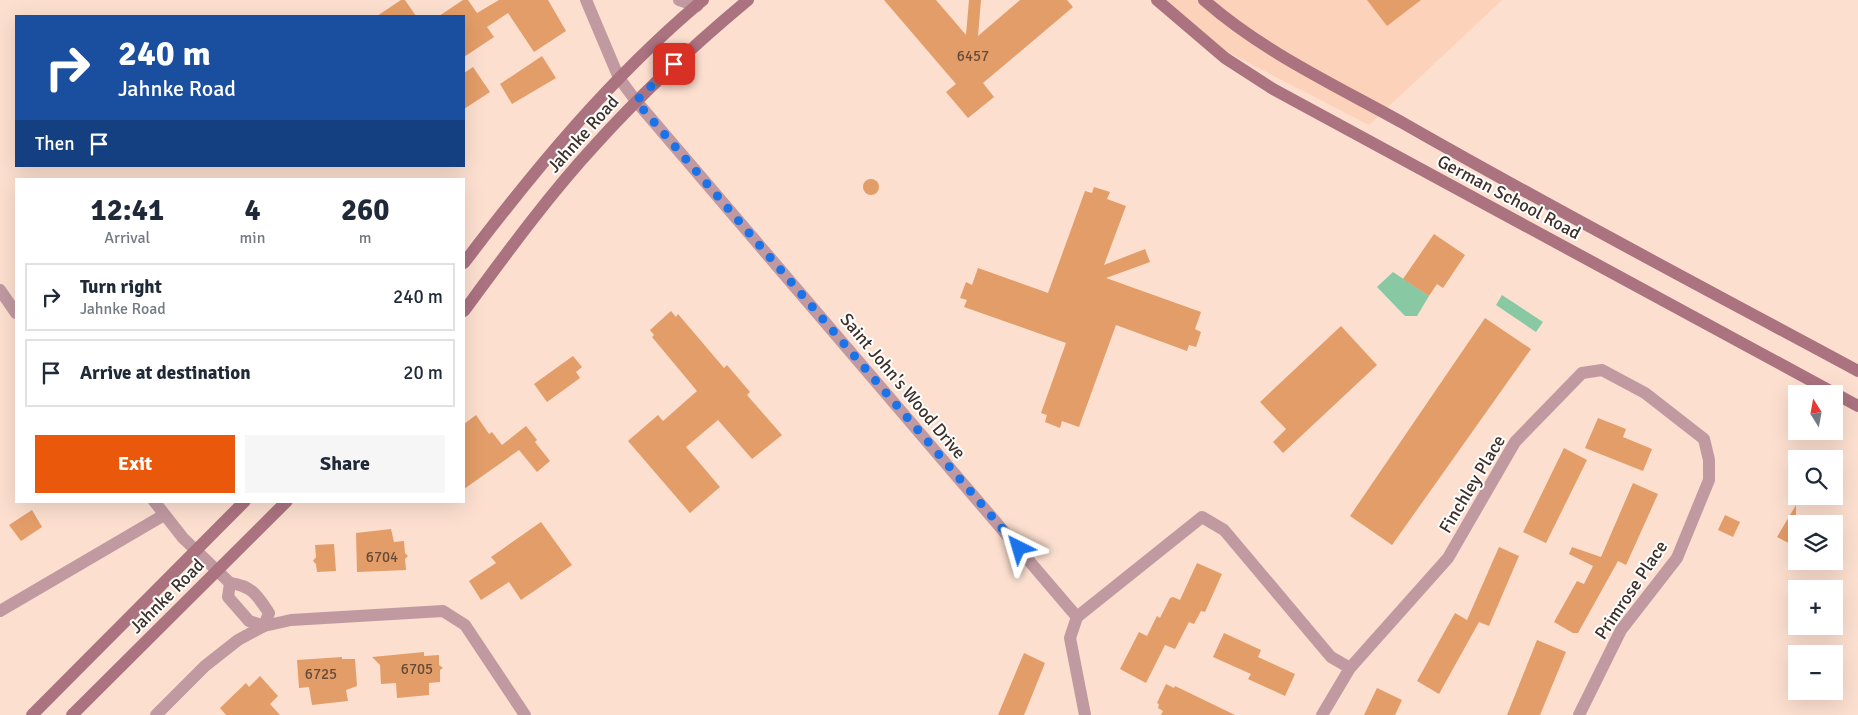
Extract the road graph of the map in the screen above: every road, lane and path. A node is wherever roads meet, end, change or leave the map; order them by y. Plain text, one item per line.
1 (586, 0) edge
2 (679, 0) edge
3 (748, 0) edge
4 (1157, 0) edge
5 (1204, 0) edge
6 (700, 3) edge
7 (618, 78) junction
8 (636, 101) junction
9 (465, 262) edge
10 (0, 290) edge
11 (465, 310) edge
12 (15, 312) edge
13 (1858, 370) edge
14 (1645, 393) joint
15 (1858, 406) edge
16 (155, 503) edge
17 (243, 503) edge
18 (285, 503) edge
19 (164, 515) junction
20 (196, 550) junction
21 (217, 571) junction
22 (230, 583) junction
23 (0, 611) edge
24 (1077, 617) junction
25 (264, 626) junction
26 (1350, 668) junction
27 (32, 715) edge
28 (72, 715) edge
29 (156, 715) edge
30 (525, 715) edge
31 (1085, 715) edge
32 (1322, 715) edge
33 (1580, 715) edge

1 - 7 street, Saint John's Wood Drive
2 - 6 street
3 - 8 street, Jahnke Road
4 - 15 street, German School Road
5 - 13 street, German School Road
6 - 7 street, Jahnke Road
7 - 8 street, Saint John's Wood Drive
7 - 9 street, Jahnke Road
8 - 11 street, Jahnke Road
8 - 24 street, Saint John's Wood Drive
10 - 12 street
14 - 26 street, Finchley Place
14 - 33 street, Primrose Place
16 - 19 street
17 - 20 street, Jahnke Road
18 - 21 street, Jahnke Road
19 - 20 street
19 - 23 street
20 - 21 street
20 - 27 street, Jahnke Road
21 - 22 street
21 - 28 street, Jahnke Road
22 - 25 street
22 - 25 street
24 - 26 street
24 - 31 street
25 - 29 street
25 - 30 street
26 - 32 street, Finchley Place

